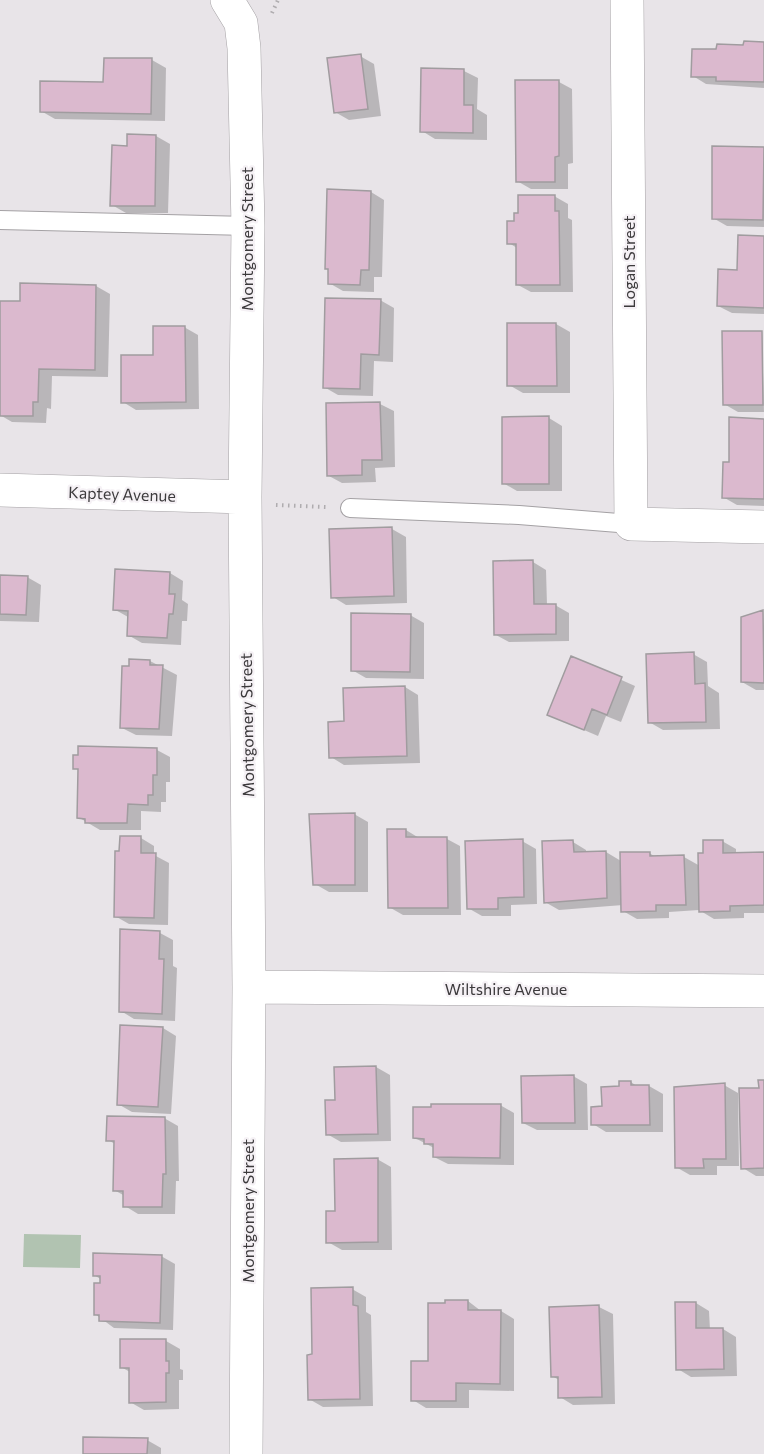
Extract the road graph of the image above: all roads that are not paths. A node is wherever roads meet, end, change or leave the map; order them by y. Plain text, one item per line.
1 (227, 0) edge
2 (627, 0) edge
3 (0, 220) edge
4 (248, 226) junction
5 (0, 490) edge
6 (257, 501) junction
7 (350, 508) road end
8 (631, 524) junction
9 (764, 527) edge
10 (249, 987) junction
11 (764, 991) edge
12 (246, 1454) edge

1 - 4 street, Montgomery Street
2 - 8 street, Logan Street
3 - 4 lane
4 - 6 street, Montgomery Street
5 - 6 street, Kaptey Avenue
6 - 10 street, Montgomery Street
7 - 8 lane
8 - 9 street
10 - 11 street, Wiltshire Avenue
10 - 12 street, Montgomery Street

